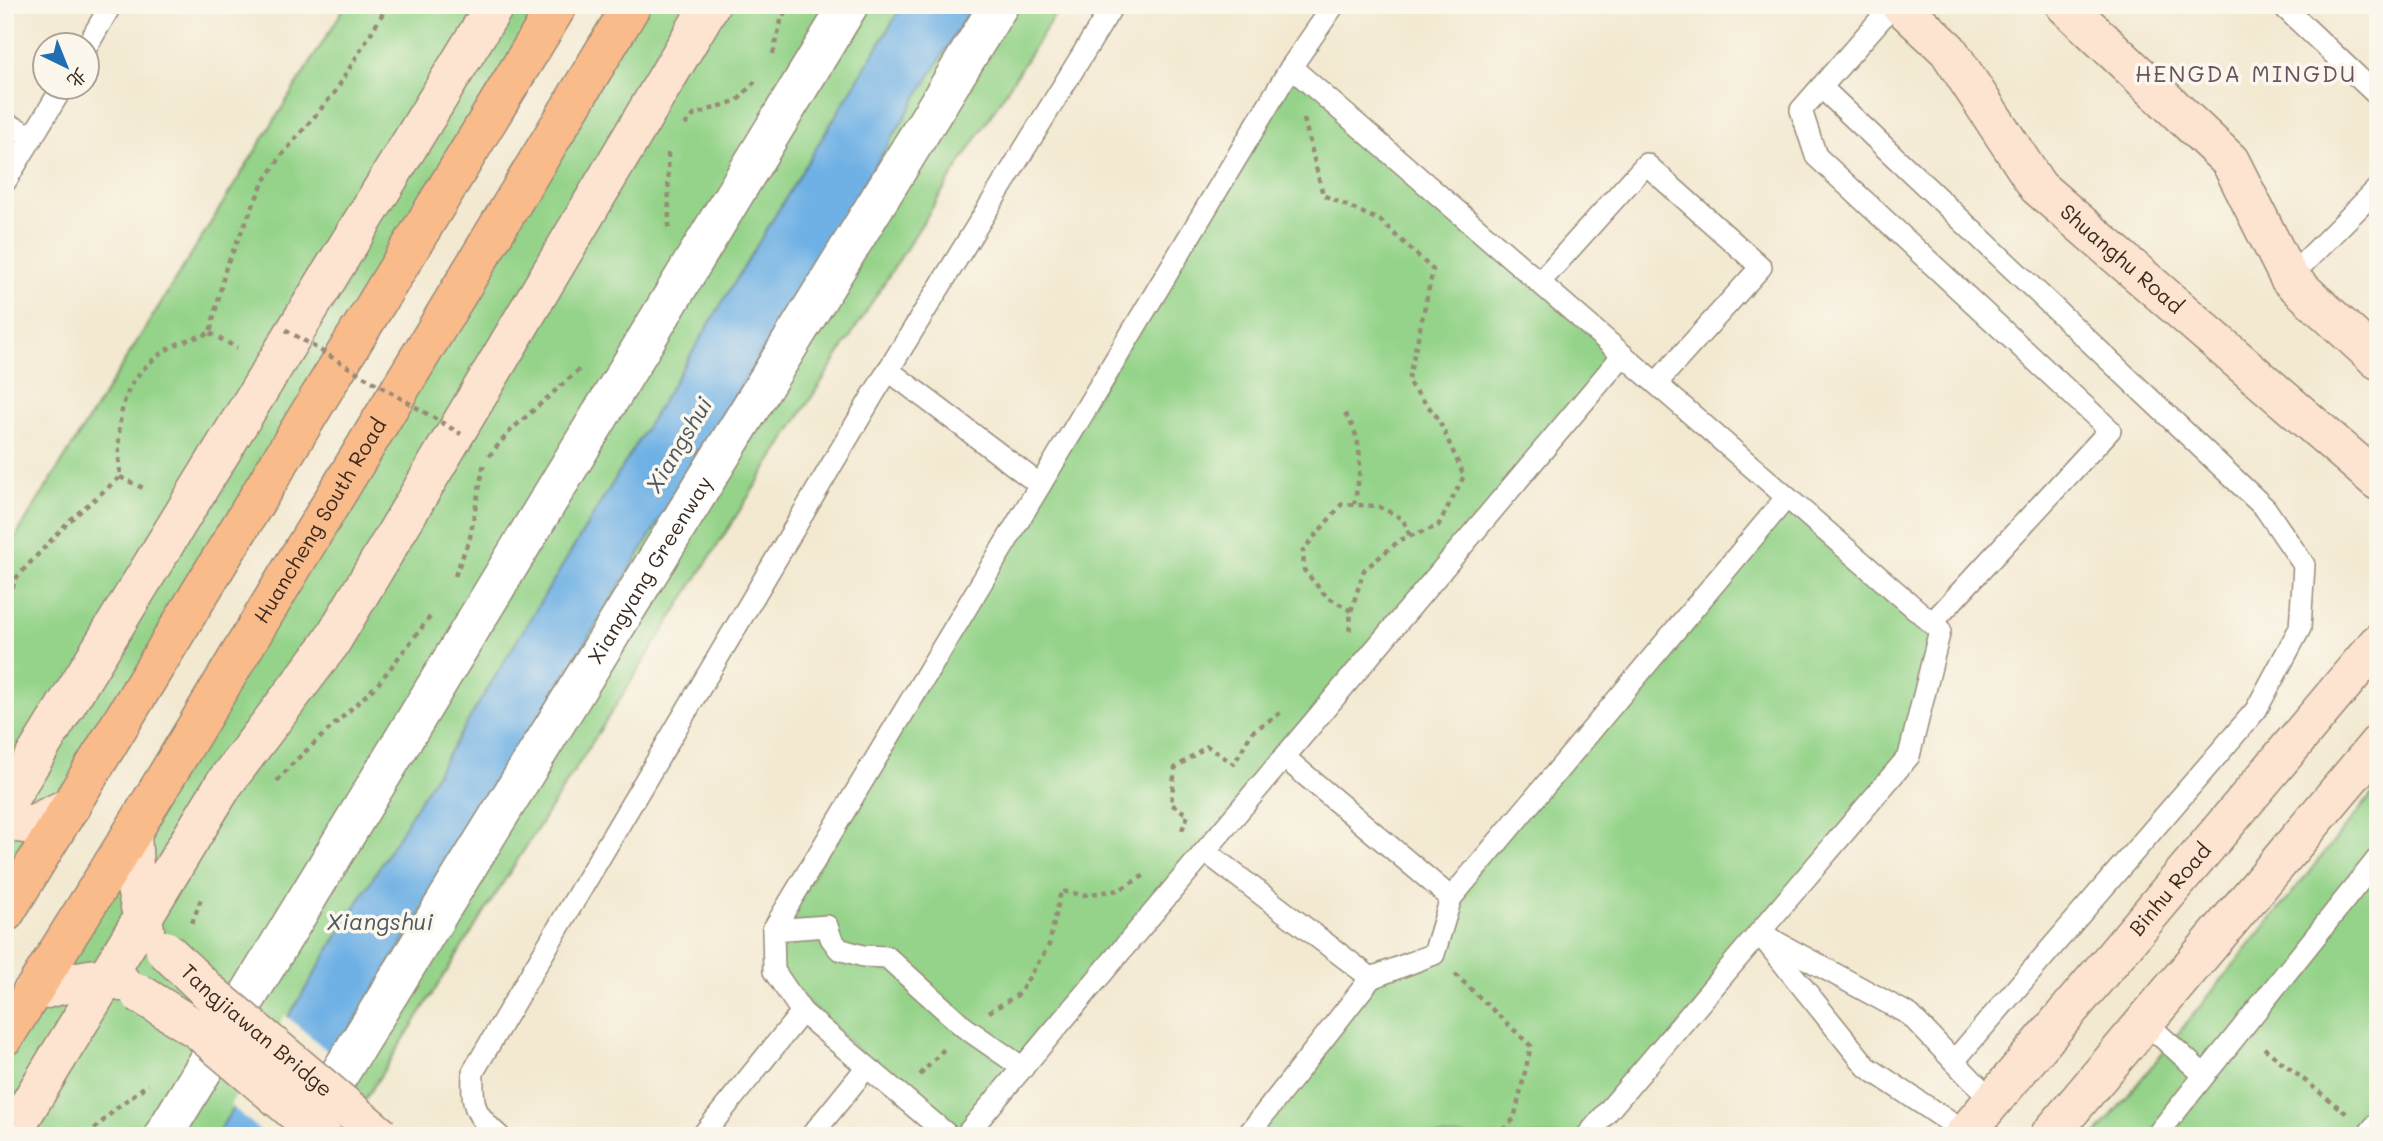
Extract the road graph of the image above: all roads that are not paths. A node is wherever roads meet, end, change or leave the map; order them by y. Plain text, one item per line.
1 (111, 5) edge
2 (495, 5) edge
3 (558, 5) edge
4 (632, 5) edge
5 (710, 5) edge
6 (849, 5) edge
7 (999, 5) edge
8 (1114, 5) edge
9 (1334, 5) edge
10 (1894, 5) edge
11 (1900, 5) edge
12 (2066, 5) edge
13 (2282, 5) edge
14 (95, 32) edge
15 (1291, 67) junction
16 (1821, 87) junction
17 (2378, 96) edge
18 (53, 102) edge
19 (5, 123) edge
20 (32, 136) junction
21 (5, 182) edge
22 (2378, 188) edge
23 (2289, 278) junction
24 (1539, 283) junction
25 (1623, 355) junction
26 (2378, 360) edge
27 (888, 370) junction
28 (1661, 378) dead end
29 (2378, 481) edge
30 (1040, 485) junction
31 (1786, 498) junction
32 (1932, 623) junction
33 (2378, 643) edge
34 (2378, 744) edge
35 (1285, 758) junction
36 (5, 805) edge
37 (71, 806) junction
38 (5, 821) edge
39 (131, 833) junction
40 (1206, 852) junction
41 (2378, 858) edge
42 (1451, 898) junction
43 (5, 913) edge
44 (142, 916) junction
45 (773, 930) junction
46 (1759, 933) junction
47 (1371, 978) junction
48 (122, 986) junction
49 (31, 993) junction
50 (802, 1012) junction
51 (2145, 1022) junction
52 (5, 1036) edge
53 (1954, 1061) junction
54 (866, 1068) junction
55 (1023, 1068) junction
56 (2204, 1076) junction
57 (1992, 1101) junction
58 (1965, 1134) edge
59 (10, 1136) edge
60 (163, 1136) edge
61 (301, 1136) edge
62 (323, 1136) edge
63 (382, 1136) edge
64 (499, 1136) edge
65 (702, 1136) edge
66 (811, 1136) edge
67 (949, 1136) edge
68 (964, 1136) edge
69 (1247, 1136) edge
70 (1587, 1136) edge
71 (2049, 1136) edge
72 (2156, 1136) edge

1 - 14 lane
2 - 36 street
3 - 37 highway
4 - 39 highway, Huancheng South Road
5 - 44 street
6 - 60 street
7 - 61 street, Xiangyang Greenway
8 - 27 lane
9 - 15 lane
10 - 16 lane
11 - 29 street, Shuanghu Road
12 - 23 street
13 - 17 lane
15 - 24 lane
15 - 30 lane
16 - 32 lane
16 - 53 lane
18 - 20 lane
19 - 20 lane
20 - 21 lane
22 - 23 lane
23 - 26 street
24 - 25 lane
24 - 28 lane
25 - 31 lane
25 - 35 lane
27 - 30 lane
27 - 64 lane
30 - 45 lane
31 - 32 lane
31 - 42 lane
32 - 46 lane
33 - 57 street, Binhu Road
34 - 51 street
35 - 40 lane
35 - 42 lane
37 - 38 street
37 - 43 highway
39 - 44 street, Tangjiawan Bridge
39 - 49 highway, Huancheng South Road
40 - 47 lane
40 - 55 lane
41 - 56 lane
42 - 47 lane
44 - 48 street
44 - 63 street, Tangjiawan Bridge, bridge
45 - 50 lane
45 - 55 lane
46 - 53 lane
46 - 58 lane
46 - 70 lane
47 - 69 lane
48 - 49 street
48 - 59 street
48 - 62 street, Tangjiawan Bridge, bridge
49 - 52 highway, Huancheng South Road
50 - 54 lane
50 - 65 lane
51 - 56 lane
51 - 71 street
53 - 57 lane
54 - 66 lane
54 - 67 lane
55 - 68 lane
56 - 72 lane
57 - 58 street, Binhu Road

